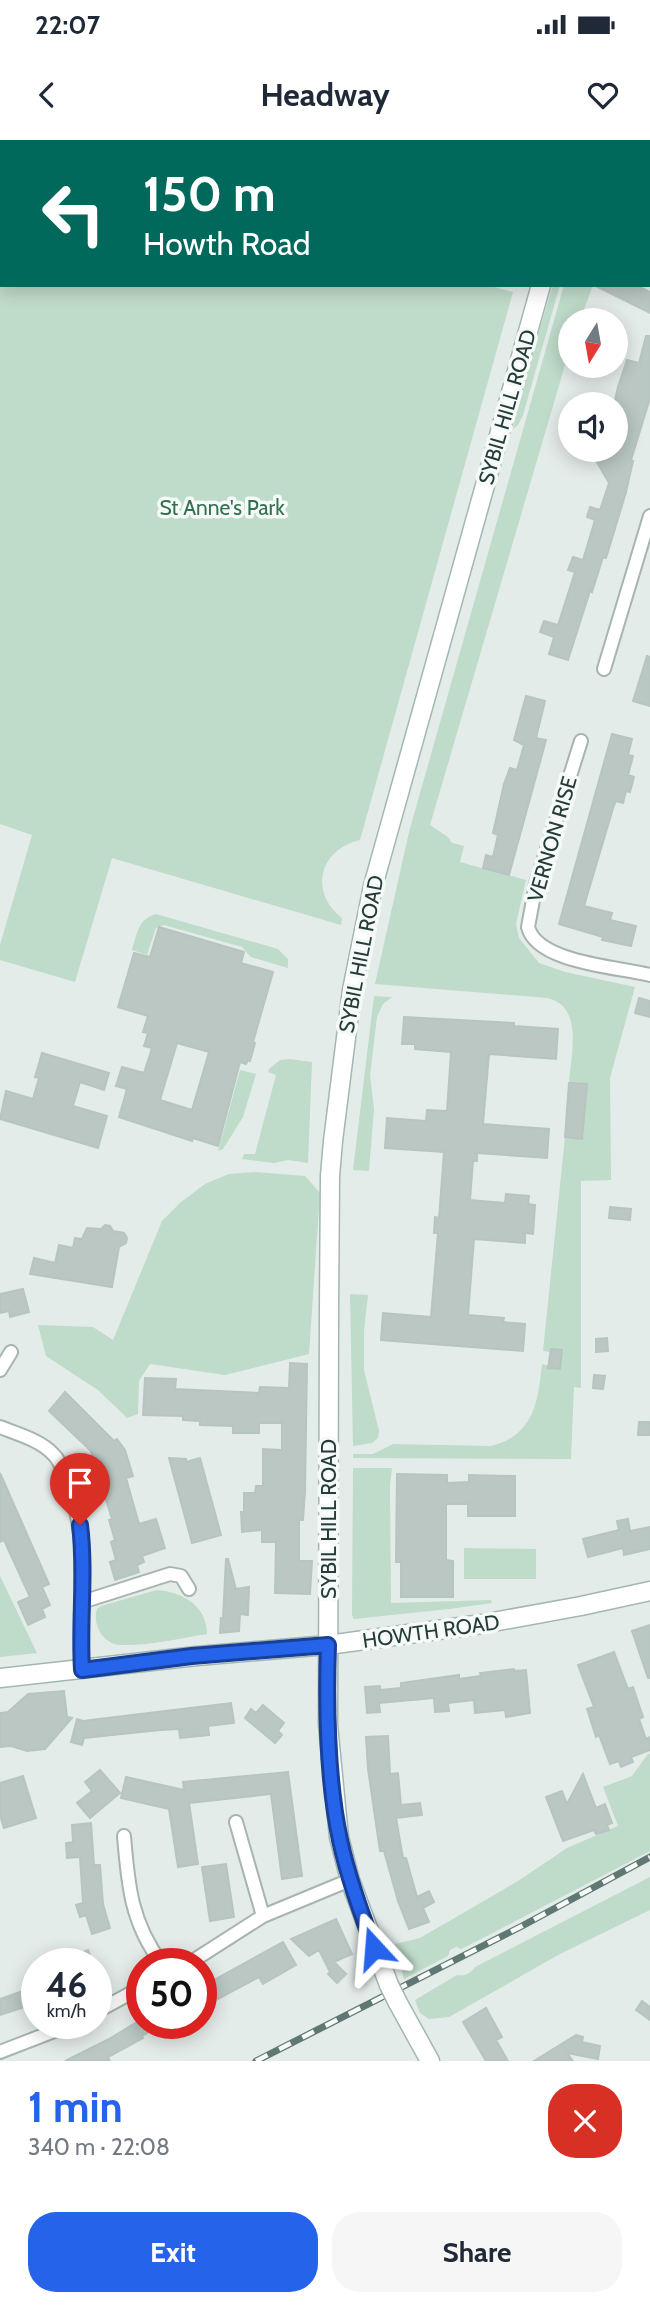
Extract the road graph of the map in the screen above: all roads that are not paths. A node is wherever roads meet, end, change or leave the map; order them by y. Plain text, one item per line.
1 (540, 287) edge
2 (650, 516) edge
3 (604, 669) dead end
4 (581, 741) dead end
5 (650, 975) edge
6 (11, 1352) dead end
7 (0, 1370) edge
8 (0, 1427) edge
9 (189, 1589) dead end
10 (650, 1591) edge
11 (82, 1602) junction
12 (328, 1645) junction
13 (82, 1670) junction
14 (0, 1678) edge
15 (236, 1822) dead end
16 (124, 1836) dead end
17 (349, 1880) junction
18 (263, 1916) junction
19 (150, 1948) edge
20 (213, 1948) edge
21 (34, 2039) edge
22 (0, 2052) edge
23 (430, 2061) edge

1 - 12 main road, SYBIL HILL ROAD
2 - 3 street
4 - 5 street, VERNON RISE
6 - 7 street
8 - 11 street
9 - 11 street
10 - 12 main road, HOWTH ROAD
11 - 13 street
12 - 13 main road, HOWTH ROAD
12 - 17 main road, SYBIL HILL ROAD
13 - 14 main road, HOWTH ROAD
15 - 18 street
16 - 19 street
17 - 18 street
17 - 23 main road, SYBIL HILL ROAD, bridge
18 - 20 street
21 - 22 street

